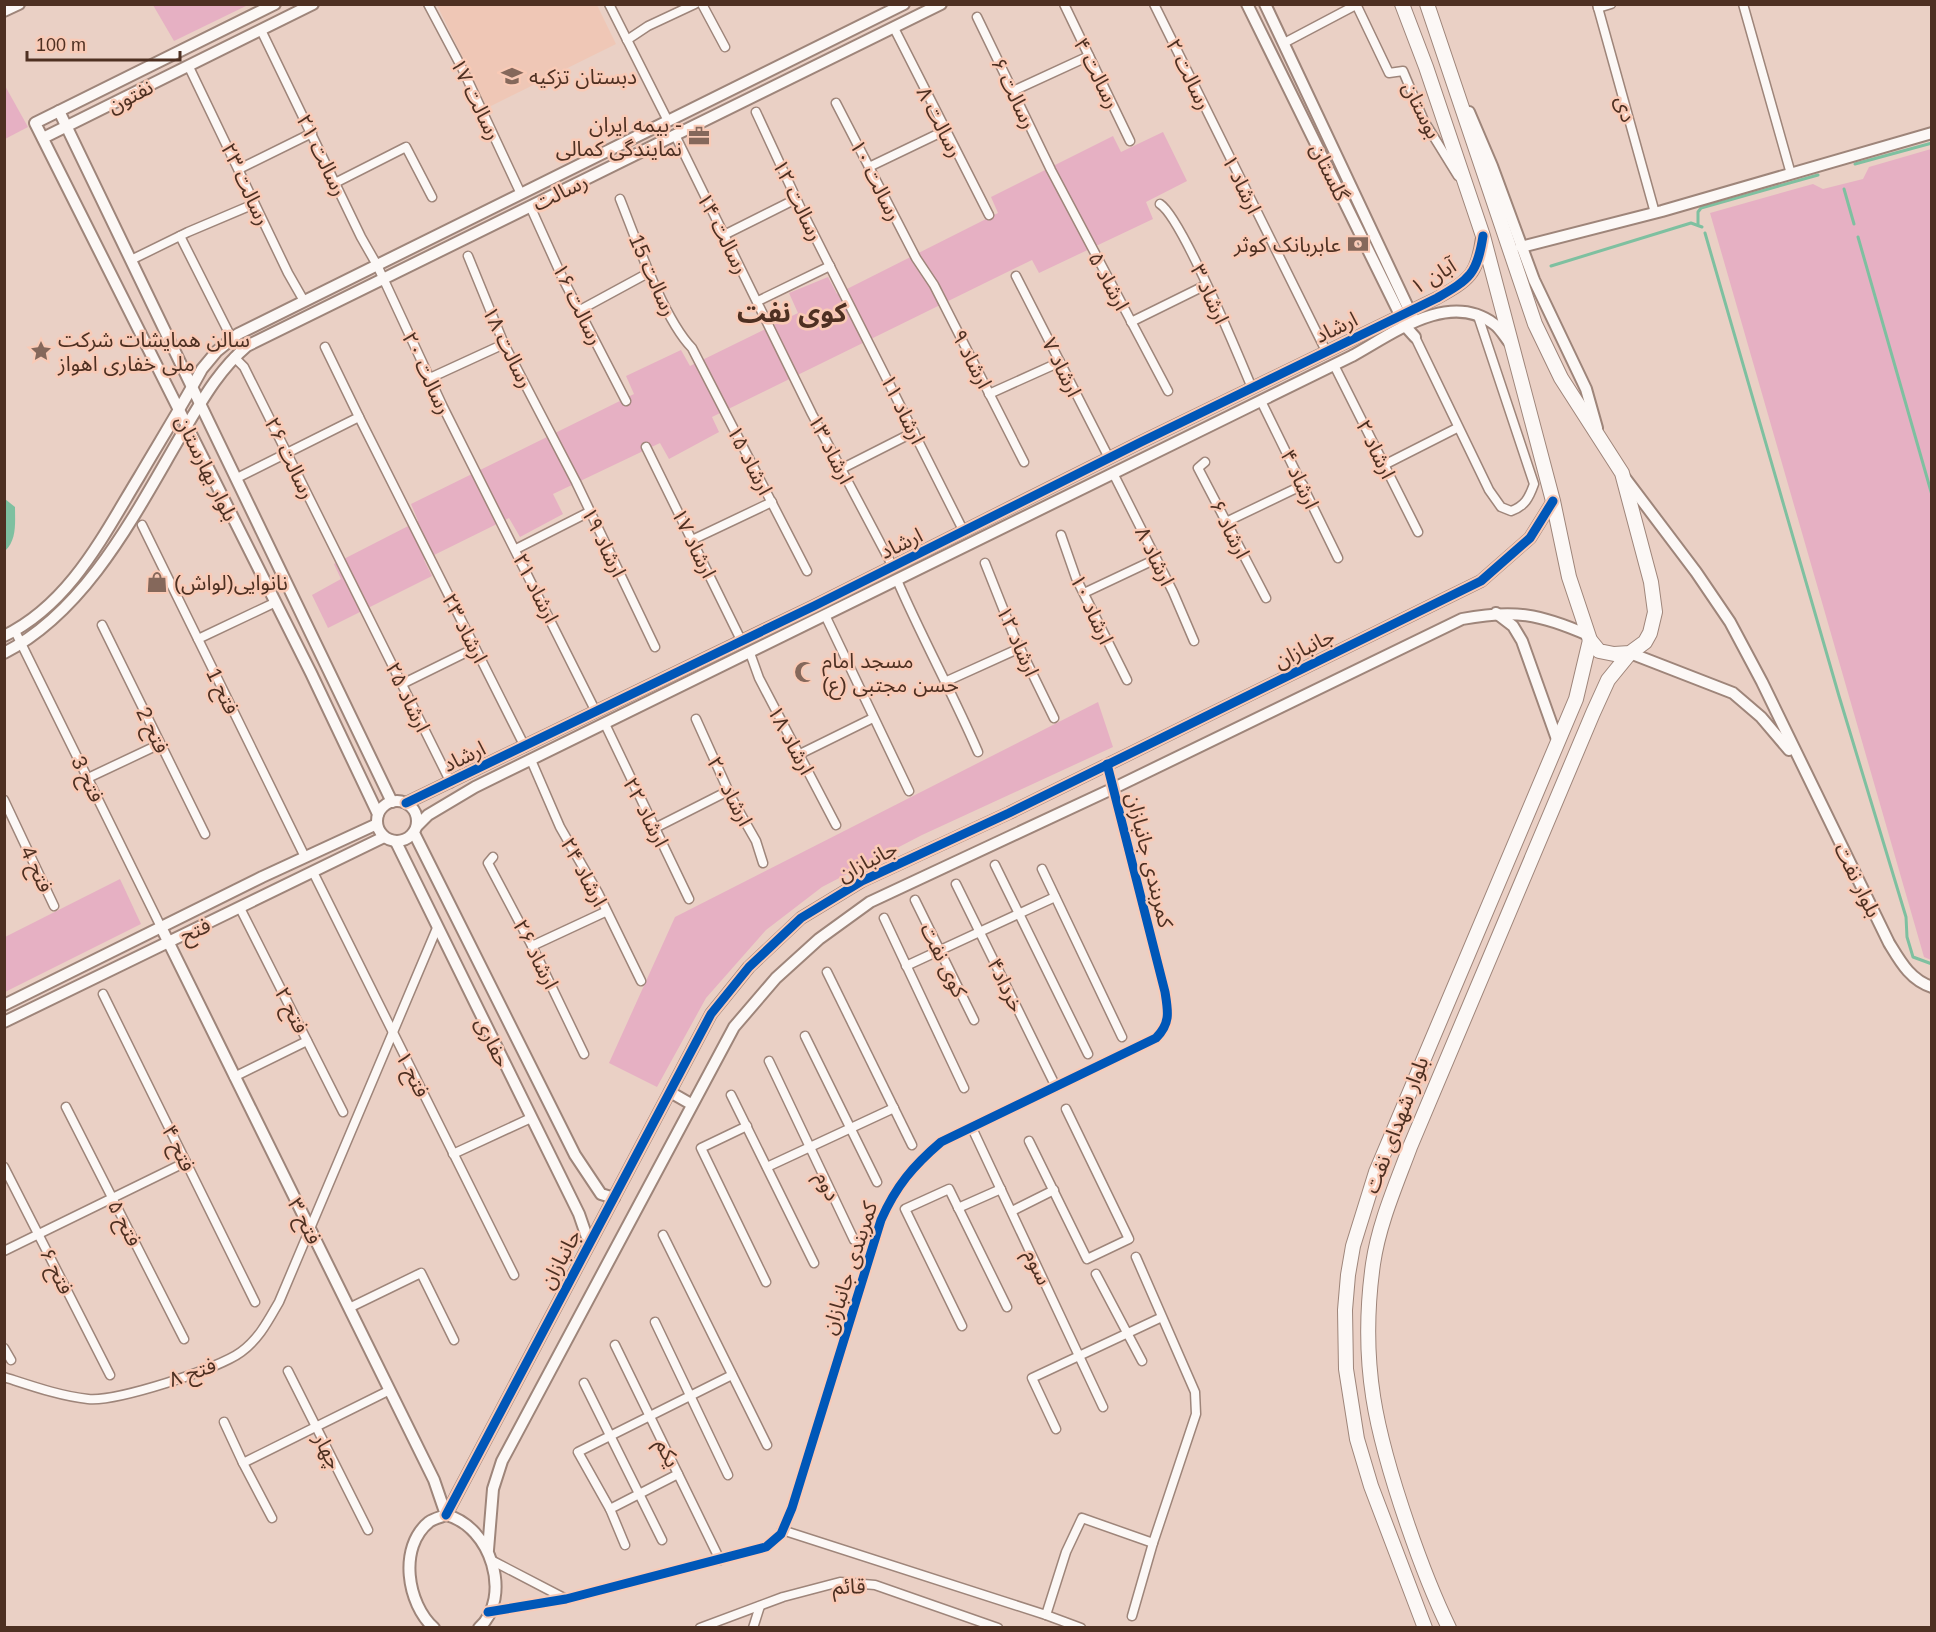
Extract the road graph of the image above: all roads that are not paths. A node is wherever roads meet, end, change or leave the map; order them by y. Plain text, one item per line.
1 (19, 4) edge
2 (274, 4) edge
3 (313, 4) edge
4 (428, 4) edge
5 (609, 4) edge
6 (695, 4) edge
7 (702, 4) edge
8 (904, 4) edge
9 (940, 4) edge
10 (1064, 4) edge
11 (1154, 4) edge
12 (1248, 4) edge
13 (1265, 4) edge
14 (1402, 4) edge
15 (1427, 4) edge
16 (1611, 4) edge
17 (1743, 4) edge
18 (1356, 5) edge
19 (1598, 6) edge
20 (884, 9) edge
21 (4, 11) edge
22 (977, 17) dead end
23 (894, 28) junction
24 (261, 30) junction
25 (627, 40) junction
26 (1284, 43) junction
27 (724, 47) dead end
28 (1089, 56) junction
29 (189, 67) junction
30 (1452, 72) junction
31 (1013, 90) junction
32 (836, 103) dead end
33 (59, 111) junction
34 (756, 112) dead end
35 (668, 121) junction
36 (35, 123) joint
37 (67, 128) junction
38 (944, 131) junction
39 (312, 133) junction
40 (1932, 133) edge
41 (675, 135) junction
42 (43, 138) junction
43 (1130, 141) dead end
44 (1223, 144) joint
45 (869, 167) junction
46 (239, 169) junction
47 (1051, 170) joint
48 (1791, 174) junction
49 (335, 183) junction
50 (521, 194) junction
51 (1469, 195) junction
52 (432, 197) dead end
53 (620, 199) dead end
54 (796, 199) junction
55 (254, 204) junction
56 (501, 204) junction
57 (1160, 204) dead end
58 (530, 207) junction
59 (1655, 213) junction
60 (988, 215) dead end
61 (507, 218) junction
62 (724, 235) junction
63 (180, 236) junction
64 (1482, 236) junction
65 (1521, 247) junction
66 (468, 256) dead end
67 (916, 258) joint
68 (131, 260) junction
69 (377, 265) junction
70 (831, 266) junction
71 (651, 272) junction
72 (1016, 276) dead end
73 (383, 279) junction
74 (1206, 285) junction
75 (841, 288) joint
76 (304, 301) junction
77 (758, 301) junction
78 (580, 310) junction
79 (1405, 313) junction
80 (1478, 315) junction
81 (1131, 322) junction
82 (1410, 324) junction
83 (772, 330) joint
84 (1415, 337) joint
85 (232, 339) junction
86 (1510, 343) junction
87 (504, 344) junction
88 (325, 347) dead end
89 (692, 348) joint
90 (1326, 351) junction
91 (234, 357) junction
92 (1060, 362) junction
93 (1335, 365) junction
94 (430, 378) junction
95 (192, 387) junction
96 (1252, 388) junction
97 (1168, 391) dead end
98 (989, 394) junction
99 (1261, 400) junction
100 (626, 401) dead end
101 (200, 403) junction
102 (1219, 404) junction
103 (178, 411) junction
104 (358, 415) junction
105 (1226, 418) junction
106 (186, 426) junction
107 (1457, 428) junction
108 (914, 432) junction
109 (553, 436) joint
110 (1599, 437) junction
111 (646, 447) dead end
112 (287, 453) junction
113 (1109, 458) junction
114 (1024, 462) dead end
115 (1205, 462) dead end
116 (1384, 465) junction
117 (473, 466) joint
118 (840, 469) junction
119 (1113, 473) junction
120 (1622, 473) junction
121 (237, 478) junction
122 (1070, 478) junction
123 (1303, 485) junction
124 (1077, 490) junction
125 (1553, 501) junction
126 (772, 502) junction
127 (589, 512) junction
128 (1226, 522) junction
129 (142, 525) dead end
130 (963, 532) junction
131 (1418, 532) dead end
132 (1061, 535) dead end
133 (692, 540) junction
134 (516, 549) junction
135 (926, 550) junction
136 (1338, 558) dead end
137 (1156, 559) junction
138 (932, 562) junction
139 (985, 563) dead end
140 (893, 567) junction
141 (807, 571) dead end
142 (897, 579) junction
143 (1084, 593) junction
144 (1266, 598) dead end
145 (273, 603) junction
146 (366, 612) joint
147 (1496, 613) junction
148 (825, 615) junction
149 (783, 621) junction
150 (102, 625) dead end
151 (789, 633) junction
152 (10, 634) edge
153 (1589, 638) junction
154 (198, 639) junction
155 (741, 640) junction
156 (1194, 641) dead end
157 (22, 644) junction
158 (655, 647) dead end
159 (475, 648) junction
160 (1020, 648) junction
161 (4, 652) edge
162 (1630, 652) junction
163 (750, 653) junction
164 (1127, 680) dead end
165 (947, 681) junction
166 (402, 684) junction
167 (596, 712) junction
168 (873, 718) junction
169 (1054, 718) dead end
170 (696, 719) dead end
171 (604, 724) junction
172 (1558, 742) junction
173 (160, 744) junction
174 (525, 747) junction
175 (800, 753) junction
176 (978, 753) dead end
177 (531, 760) junction
178 (1799, 761) junction
179 (1107, 764) junction
180 (88, 778) junction
181 (451, 783) junction
182 (1114, 788) junction
183 (728, 791) junction
184 (909, 791) dead end
185 (4, 800) edge
186 (392, 802) junction
187 (406, 803) junction
188 (8, 817) edge
189 (377, 819) junction
190 (836, 825) dead end
191 (655, 828) junction
192 (415, 830) junction
193 (205, 834) dead end
194 (384, 837) junction
195 (396, 842) junction
196 (305, 857) junction
197 (493, 857) dead end
198 (763, 863) dead end
199 (995, 865) dead end
200 (1042, 869) dead end
201 (313, 872) junction
202 (957, 884) dead end
203 (1055, 897) junction
204 (688, 899) dead end
205 (915, 900) dead end
206 (54, 906) dead end
207 (240, 908) junction
208 (605, 912) junction
209 (1019, 913) junction
210 (884, 918) dead end
211 (161, 927) junction
212 (437, 927) junction
213 (980, 932) junction
214 (168, 943) junction
215 (532, 946) junction
216 (939, 950) junction
217 (906, 966) junction
218 (827, 972) dead end
219 (641, 981) dead end
220 (1932, 987) edge
221 (103, 994) dead end
222 (4, 1005) edge
223 (974, 1020) dead end
224 (4, 1022) edge
225 (392, 1033) junction
226 (805, 1036) dead end
227 (1122, 1037) dead end
228 (307, 1041) junction
229 (584, 1054) dead end
230 (1088, 1054) dead end
231 (769, 1061) dead end
232 (234, 1077) junction
233 (1056, 1087) junction
234 (964, 1088) dead end
235 (670, 1092) junction
236 (731, 1095) dead end
237 (691, 1104) junction
238 (66, 1107) dead end
239 (894, 1108) junction
240 (1066, 1109) dead end
241 (343, 1112) dead end
242 (531, 1118) junction
243 (747, 1126) junction
244 (850, 1128) junction
245 (972, 1128) junction
246 (1029, 1141) dead end
247 (912, 1145) dead end
248 (809, 1147) junction
249 (453, 1154) junction
250 (186, 1162) junction
251 (4, 1167) edge
252 (767, 1167) junction
253 (877, 1182) dead end
254 (1001, 1189) junction
255 (1054, 1191) junction
256 (112, 1198) junction
257 (614, 1198) junction
258 (958, 1208) junction
259 (1011, 1211) junction
260 (309, 1231) junction
261 (39, 1234) junction
262 (663, 1235) dead end
263 (589, 1243) junction
264 (872, 1250) junction
265 (4, 1251) edge
266 (1136, 1257) dead end
267 (814, 1263) dead end
268 (1096, 1274) dead end
269 (514, 1275) dead end
270 (766, 1282) dead end
271 (255, 1302) dead end
272 (1007, 1307) dead end
273 (349, 1308) junction
274 (1160, 1318) junction
275 (655, 1322) dead end
276 (962, 1326) dead end
277 (1128, 1332) junction
278 (184, 1339) dead end
279 (454, 1340) dead end
280 (615, 1345) dead end
281 (4, 1348) edge
282 (1079, 1354) junction
283 (11, 1360) dead end
284 (1142, 1361) dead end
285 (288, 1371) dead end
286 (110, 1375) dead end
287 (732, 1375) junction
288 (4, 1377) edge
289 (584, 1383) dead end
290 (390, 1390) junction
291 (690, 1395) junction
292 (1103, 1407) dead end
293 (649, 1415) junction
294 (224, 1422) dead end
295 (316, 1427) junction
296 (1056, 1429) dead end
297 (609, 1434) junction
298 (766, 1445) dead end
299 (243, 1463) junction
300 (678, 1474) junction
301 (728, 1475) dead end
302 (639, 1493) junction
303 (610, 1509) junction
304 (446, 1515) junction
305 (272, 1518) dead end
306 (368, 1530) dead end
307 (782, 1530) junction
308 (662, 1540) dead end
309 (1153, 1543) junction
310 (625, 1545) dead end
311 (490, 1555) junction
312 (720, 1560) junction
313 (566, 1599) junction
314 (760, 1606) junction
315 (488, 1612) junction
316 (1046, 1615) junction
317 (1132, 1616) dead end
318 (483, 1626) edge
319 (434, 1628) edge
320 (700, 1628) edge
321 (753, 1628) edge
322 (998, 1628) edge
323 (1081, 1628) edge
324 (1425, 1628) edge
325 (1449, 1628) edge

1 - 21 street
2 - 33 street, نفتون
3 - 24 street, نفتون
4 - 50 street, رسالت ۱۷
5 - 25 street
6 - 25 street
7 - 27 street
8 - 20 street, رسالت
9 - 23 street, رسالت
10 - 28 street, رسالت ۴
11 - 44 street, رسالت ۲
12 - 79 street, گلستان
13 - 26 street, گلستان
14 - 51 main road
15 - 30 main road, بلوار شهدای نفت
16 - 19 street
17 - 48 street
18 - 26 street
18 - 51 street, بوستان
19 - 59 street, دی
20 - 23 street
20 - 35 street, رسالت
22 - 31 street, رسالت ۶
23 - 38 street, رسالت ۸
23 - 41 street, رسالت
24 - 29 street, نفتون
24 - 39 street, رسالت ۲۱
25 - 35 street
26 - 79 street, گلستان
28 - 31 street
28 - 43 street, رسالت ۴
29 - 37 street, نفتون
29 - 46 street, رسالت ۲۳
30 - 65 street
30 - 110 main road, بلوار شهدای نفت
31 - 47 street, رسالت ۶
32 - 45 street, رسالت ۱۰
33 - 36 street, نفتون
33 - 37 street, بلوار بهارستان
34 - 54 street, رسالت ۱۲
35 - 41 street
35 - 50 street, رسالت
36 - 42 street, بلوار بهارستان
37 - 42 street, نفتون
37 - 68 street, بلوار بهارستان
38 - 45 street
38 - 60 street, رسالت ۸
39 - 46 street
39 - 49 street, رسالت ۲۱
40 - 48 street
41 - 58 street, رسالت
41 - 62 street, رسالت ۱۴
42 - 103 street, بلوار بهارستان
44 - 90 street, ارشاد ۱
45 - 67 street, رسالت ۱۰
46 - 55 street, رسالت ۲۳
47 - 81 street, ارشاد ۵
48 - 59 street
49 - 52 street
49 - 69 street, رسالت ۲۱
50 - 56 street, رسالت
51 - 64 main road
53 - 71 street, رسالت 15
54 - 62 street
54 - 70 street, رسالت ۱۲
55 - 63 street
55 - 76 street, رسالت ۲۳
56 - 61 street
56 - 69 street, رسالت
57 - 74 street, ارشاد ۳
58 - 61 street, رسالت
58 - 78 street, رسالت ۱۶
59 - 65 street
61 - 73 street, رسالت
62 - 77 street, رسالت ۱۴
63 - 68 street
63 - 85 street
64 - 79 street, آبان ۱
64 - 86 main road
65 - 110 street
66 - 87 street, رسالت ۱۸
67 - 98 street, ارشاد ۹
68 - 95 street, بلوار بهارستان
69 - 73 street, رسالت ۲۱
69 - 76 street, رسالت
70 - 75 street, رسالت ۱۲
70 - 77 street
71 - 78 street
71 - 89 street, رسالت 15
72 - 92 street, ارشاد ۷
73 - 91 street, رسالت
73 - 94 street, رسالت ٢٠
74 - 81 street
74 - 96 street, ارشاد ۳
75 - 108 street, ارشاد ۱۱
76 - 85 street, رسالت
77 - 83 street, رسالت ۱۴
78 - 100 street, رسالت ۱۶
79 - 82 street, گلستان
79 - 90 street, ارشاد
80 - 82 street, آبان ۱
80 - 86 street
80 - 107 street, گلستان
81 - 97 street, ارشاد ۵
82 - 84 street, گلستان
82 - 93 street, ارشاد
83 - 118 street, ارشاد ۱۳
84 - 107 street, گلستان
85 - 95 street, رسالت
86 - 125 main road
87 - 94 street
87 - 109 street, رسالت ۱۸
88 - 104 street, ارشاد ۲۳
89 - 126 street, ارشاد ۱۵
90 - 96 street, ارشاد
91 - 101 street, رسالت
91 - 112 street, رسالت ۲۶
92 - 98 street
92 - 113 street, ارشاد ۷
93 - 99 street, ارشاد
93 - 116 street, ارشاد ۲
94 - 117 street, رسالت ٢٠
95 - 101 street, بلوار بهارستان
95 - 103 street
96 - 102 street, ارشاد
98 - 114 street, ارشاد ۹
99 - 105 street, ارشاد
99 - 123 street, ارشاد ۴
101 - 106 street
101 - 121 street, بلوار بهارستان
102 - 105 street
102 - 113 street, ارشاد
103 - 106 street, بلوار بهارستان
103 - 152 street
104 - 112 street
104 - 159 street, ارشاد ۲۳
105 - 119 street, ارشاد
106 - 145 street, بلوار بهارستان
106 - 157 street
107 - 116 street
108 - 118 street
108 - 130 street, ارشاد ۱۱
109 - 127 street, ارشاد ۱۹
110 - 120 main road, بلوار شهدای نفت
111 - 133 street, ارشاد ۱۷
112 - 121 street
112 - 146 street, رسالت ۲۶
113 - 122 street, ارشاد
115 - 128 street, ارشاد ۶
116 - 131 street, ارشاد ۲
117 - 134 street, ارشاد ۲۱
118 - 140 street, ارشاد ۱۳
119 - 124 street, ارشاد
119 - 137 street, ارشاد ۸
120 - 162 main road, بلوار شهدای نفت
120 - 178 street
121 - 186 street, بلوار بهارستان
122 - 124 street
122 - 130 street, ارشاد
123 - 128 street
123 - 136 street, ارشاد ۴
124 - 138 street, ارشاد
125 - 153 main road
125 - 179 street, جانبازان
126 - 133 street
126 - 141 street, ارشاد ۱۵
127 - 134 street
127 - 158 street, ارشاد ۱۹
128 - 144 street, ارشاد ۶
129 - 154 street, فتح 1
130 - 135 street, ارشاد
132 - 143 street, ارشاد ۱۰
133 - 155 street, ارشاد ۱۷
134 - 167 street, ارشاد ۲۱
135 - 138 street
135 - 140 street, ارشاد
137 - 143 street
137 - 156 street, ارشاد ۸
138 - 142 street, ارشاد
139 - 160 street, ارشاد ۱۲
140 - 149 street, ارشاد
142 - 148 street, ارشاد
142 - 165 street
143 - 164 street, ارشاد ۱۰
145 - 154 street
145 - 189 street, بلوار بهارستان
146 - 166 street, ارشاد ۲۵
147 - 153 street, جانبازان
147 - 172 street
147 - 182 street, جانبازان
148 - 151 street, ارشاد
148 - 168 street
149 - 151 street
149 - 155 street, ارشاد
150 - 173 street, فتح 2
151 - 163 street, ارشاد
152 - 157 street, فتح 3
153 - 162 main road
153 - 172 main road, بلوار شهدای نفت
154 - 196 street, فتح 1
155 - 167 street, ارشاد
157 - 161 street
157 - 180 street, فتح 3
159 - 166 street
159 - 174 street, ارشاد ۲۳
160 - 165 street
160 - 169 street, ارشاد ۱۲
162 - 178 street
162 - 325 main road, بلوار شهدای نفت
163 - 171 street, ارشاد
163 - 175 street, ارشاد ۱۸
165 - 176 street
166 - 181 street, ارشاد ۲۵
167 - 174 street, ارشاد
168 - 175 street
168 - 184 street
170 - 183 street, ارشاد ۲۰
171 - 177 street, ارشاد
171 - 191 street, ارشاد ۲۲
172 - 324 main road, بلوار شهدای نفت
173 - 180 street
173 - 193 street, فتح 2
174 - 177 street
174 - 181 street, ارشاد
175 - 190 street, ارشاد ۱۸
177 - 192 street, ارشاد
177 - 208 street, ارشاد ۲۴
178 - 220 street, بلوار نفت
179 - 182 street, کمربندی جانبازان
179 - 235 street, جانبازان
180 - 211 street, فتح 3
181 - 187 street, ارشاد
182 - 233 street, کمربندی جانبازان
182 - 237 street, جانبازان
183 - 191 street
183 - 198 street, ارشاد ۲۰
185 - 188 street, فتح 4
186 - 187 street
186 - 189 street
187 - 192 street
188 - 206 street, فتح 4
189 - 194 street
189 - 196 street, فتح
191 - 204 street, ارشاد ۲۲
192 - 195 street
192 - 257 street, حفاری
194 - 195 street
194 - 201 street, فتح
195 - 212 street, حفاری
196 - 211 street, فتح
197 - 215 street, ارشاد ۲۶
199 - 209 street
200 - 203 street
201 - 207 street, فتح
201 - 225 street, فتح ۱
202 - 213 street, خرداد۴
203 - 209 street
203 - 227 street
205 - 216 street, کوی نفت
207 - 214 street, فتح
207 - 228 street, فتح ۲
208 - 215 street
208 - 219 street, ارشاد ۲۴
209 - 213 street
209 - 230 street
210 - 217 street
211 - 214 street, فتح ۳
211 - 222 street, فتح
212 - 225 street, فتح ۸
212 - 242 street, حفاری
213 - 216 street
213 - 233 street, خرداد۴
214 - 224 street, فتح
214 - 232 street, فتح ۳
215 - 229 street, ارشاد ۲۶
216 - 217 street
216 - 223 street, کوی نفت
217 - 234 street
218 - 239 street
221 - 250 street, فتح ۴
225 - 249 street, فتح ۱
225 - 260 street, فتح ۸
226 - 244 street
228 - 232 street
228 - 241 street, فتح ۲
231 - 248 street, دوم
232 - 260 street, فتح ۳
233 - 245 street, کمربندی جانبازان
235 - 237 street
235 - 257 street, جانبازان
236 - 243 street
237 - 311 street, جانبازان
238 - 256 street, فتح ۵
239 - 244 street
239 - 247 street
240 - 255 street
242 - 249 street
242 - 263 street, حفاری
243 - 252 street
243 - 270 street
244 - 248 street
244 - 253 street
245 - 254 street, سوم
245 - 264 street, کمربندی جانبازان
246 - 255 street
248 - 252 street
248 - 264 street, دوم
249 - 269 street, فتح ۱
250 - 256 street
250 - 271 street, فتح ۴
251 - 261 street, فتح ۶
252 - 267 street
254 - 258 street
254 - 259 street, سوم
255 - 259 street
256 - 261 street
256 - 278 street, فتح ۵
257 - 263 street, جانبازان
258 - 272 street
258 - 276 street
259 - 282 street, سوم
260 - 273 street, فتح ۳
260 - 288 street, فتح ۸
261 - 265 street
261 - 286 street, فتح ۶
262 - 287 street
263 - 304 street, جانبازان
264 - 307 street, کمربندی جانبازان
266 - 274 street
268 - 277 street
273 - 279 street
273 - 290 street, فتح ۳
274 - 277 street
274 - 309 street
275 - 291 street
277 - 282 street
277 - 284 street
280 - 293 street, یکم
281 - 283 street
282 - 292 street, سوم
282 - 296 street
285 - 295 street, چهار
287 - 291 street
287 - 298 street
289 - 297 street
290 - 295 street
290 - 304 street, فتح ۳
291 - 293 street
291 - 301 street
293 - 297 street
293 - 300 street, یکم
294 - 299 street
295 - 299 street
295 - 306 street, چهار
297 - 302 street
297 - 303 street
299 - 305 street
300 - 302 street
300 - 312 street, یکم
302 - 303 street
302 - 308 street
303 - 310 street
304 - 311 street
304 - 319 street
307 - 312 street
307 - 316 street
309 - 316 street
309 - 317 street
311 - 313 street
311 - 315 street, جانبازان
312 - 313 street
313 - 315 street
314 - 320 street, قائم
314 - 321 street
314 - 322 street, قائم
315 - 318 street, جانبازان
316 - 323 street

